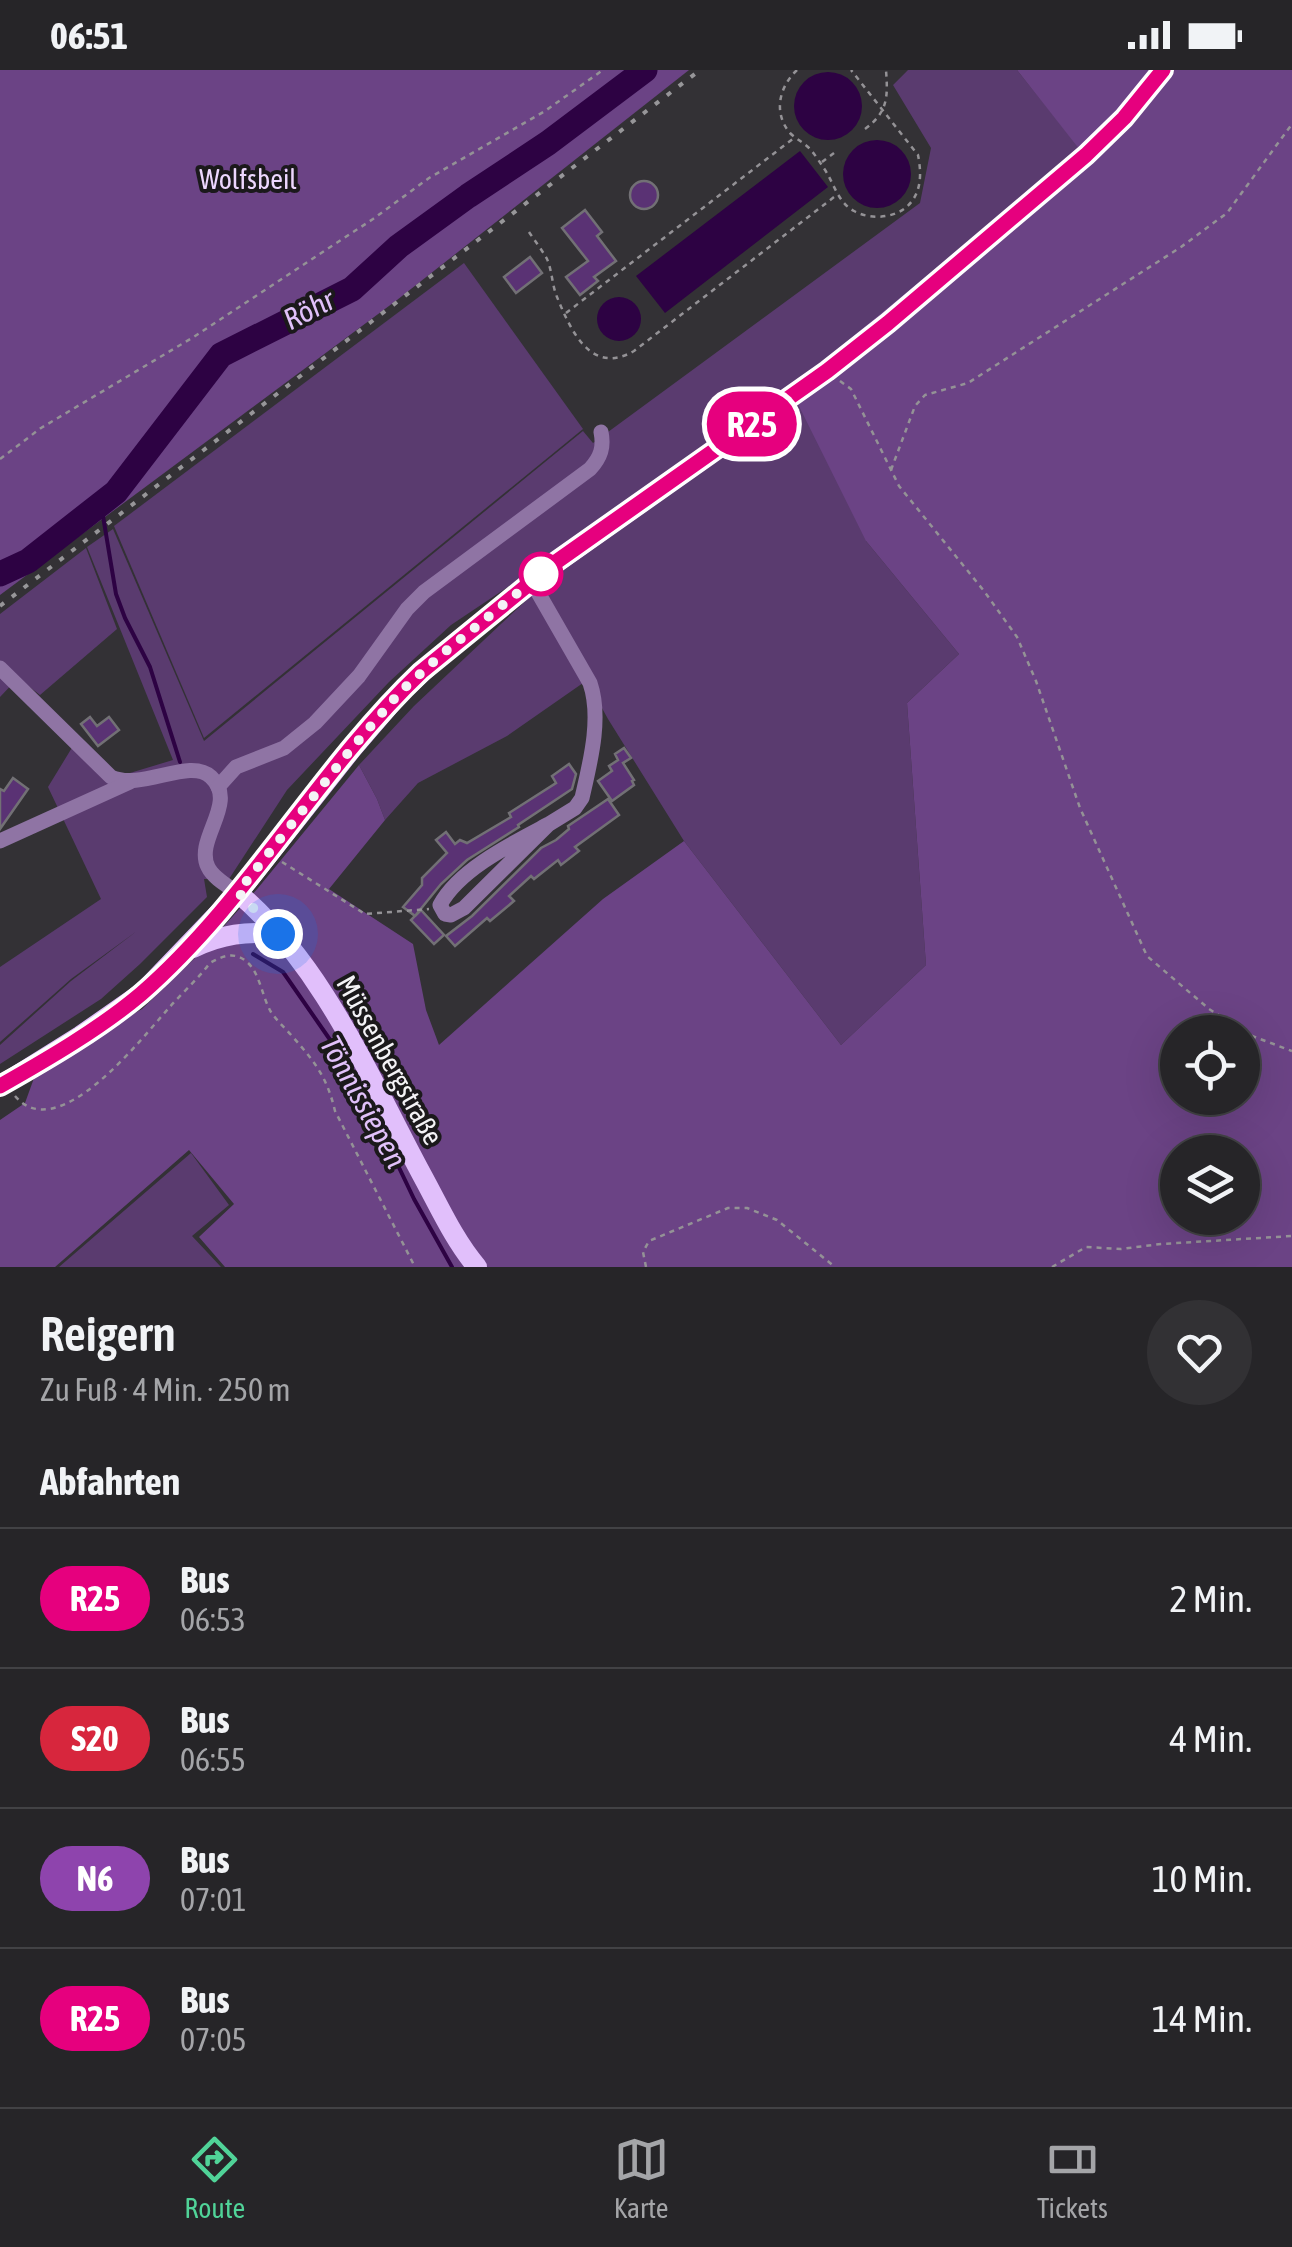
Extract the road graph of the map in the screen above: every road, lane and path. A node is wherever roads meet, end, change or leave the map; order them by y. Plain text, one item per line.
1 (603, 70) edge
2 (797, 70) edge
3 (851, 70) edge
4 (886, 70) edge
5 (1162, 70) edge
6 (884, 110) junction
7 (1292, 124) edge
8 (865, 128) dead end
9 (795, 138) junction
10 (838, 150) dead end
11 (820, 163) junction
12 (838, 194) junction
13 (529, 232) dead end
14 (566, 314) junction
15 (827, 371) junction
16 (601, 432) dead end
17 (0, 459) edge
18 (891, 471) junction
19 (532, 582) junction
20 (0, 668) edge
21 (130, 782) junction
22 (218, 787) junction
23 (0, 841) edge
24 (269, 854) junction
25 (238, 892) junction
26 (440, 908) joint
27 (278, 934) junction
28 (182, 954) junction
29 (1292, 1051) edge
30 (3, 1084) edge
31 (1292, 1236) edge
32 (415, 1267) edge
33 (477, 1267) edge
34 (646, 1267) edge
35 (835, 1267) edge
36 (1052, 1267) edge

1 - 17 path
2 - 9 path
3 - 6 path
4 - 6 path
5 - 15 main road
6 - 8 path
6 - 12 path
7 - 18 path
9 - 11 path
9 - 14 path
10 - 11 path
11 - 12 path
12 - 14 path
13 - 14 path
15 - 18 path
15 - 19 main road
16 - 22 street
18 - 29 path
19 - 24 main road
19 - 26 street
20 - 21 street
21 - 22 street
21 - 23 street
22 - 25 street
24 - 25 main road
24 - 26 path
25 - 27 main road, Müssenbergstraße
25 - 28 main road
27 - 28 main road
27 - 33 main road, Müssenbergstraße
28 - 30 main road
30 - 32 path
31 - 36 path
34 - 35 path

